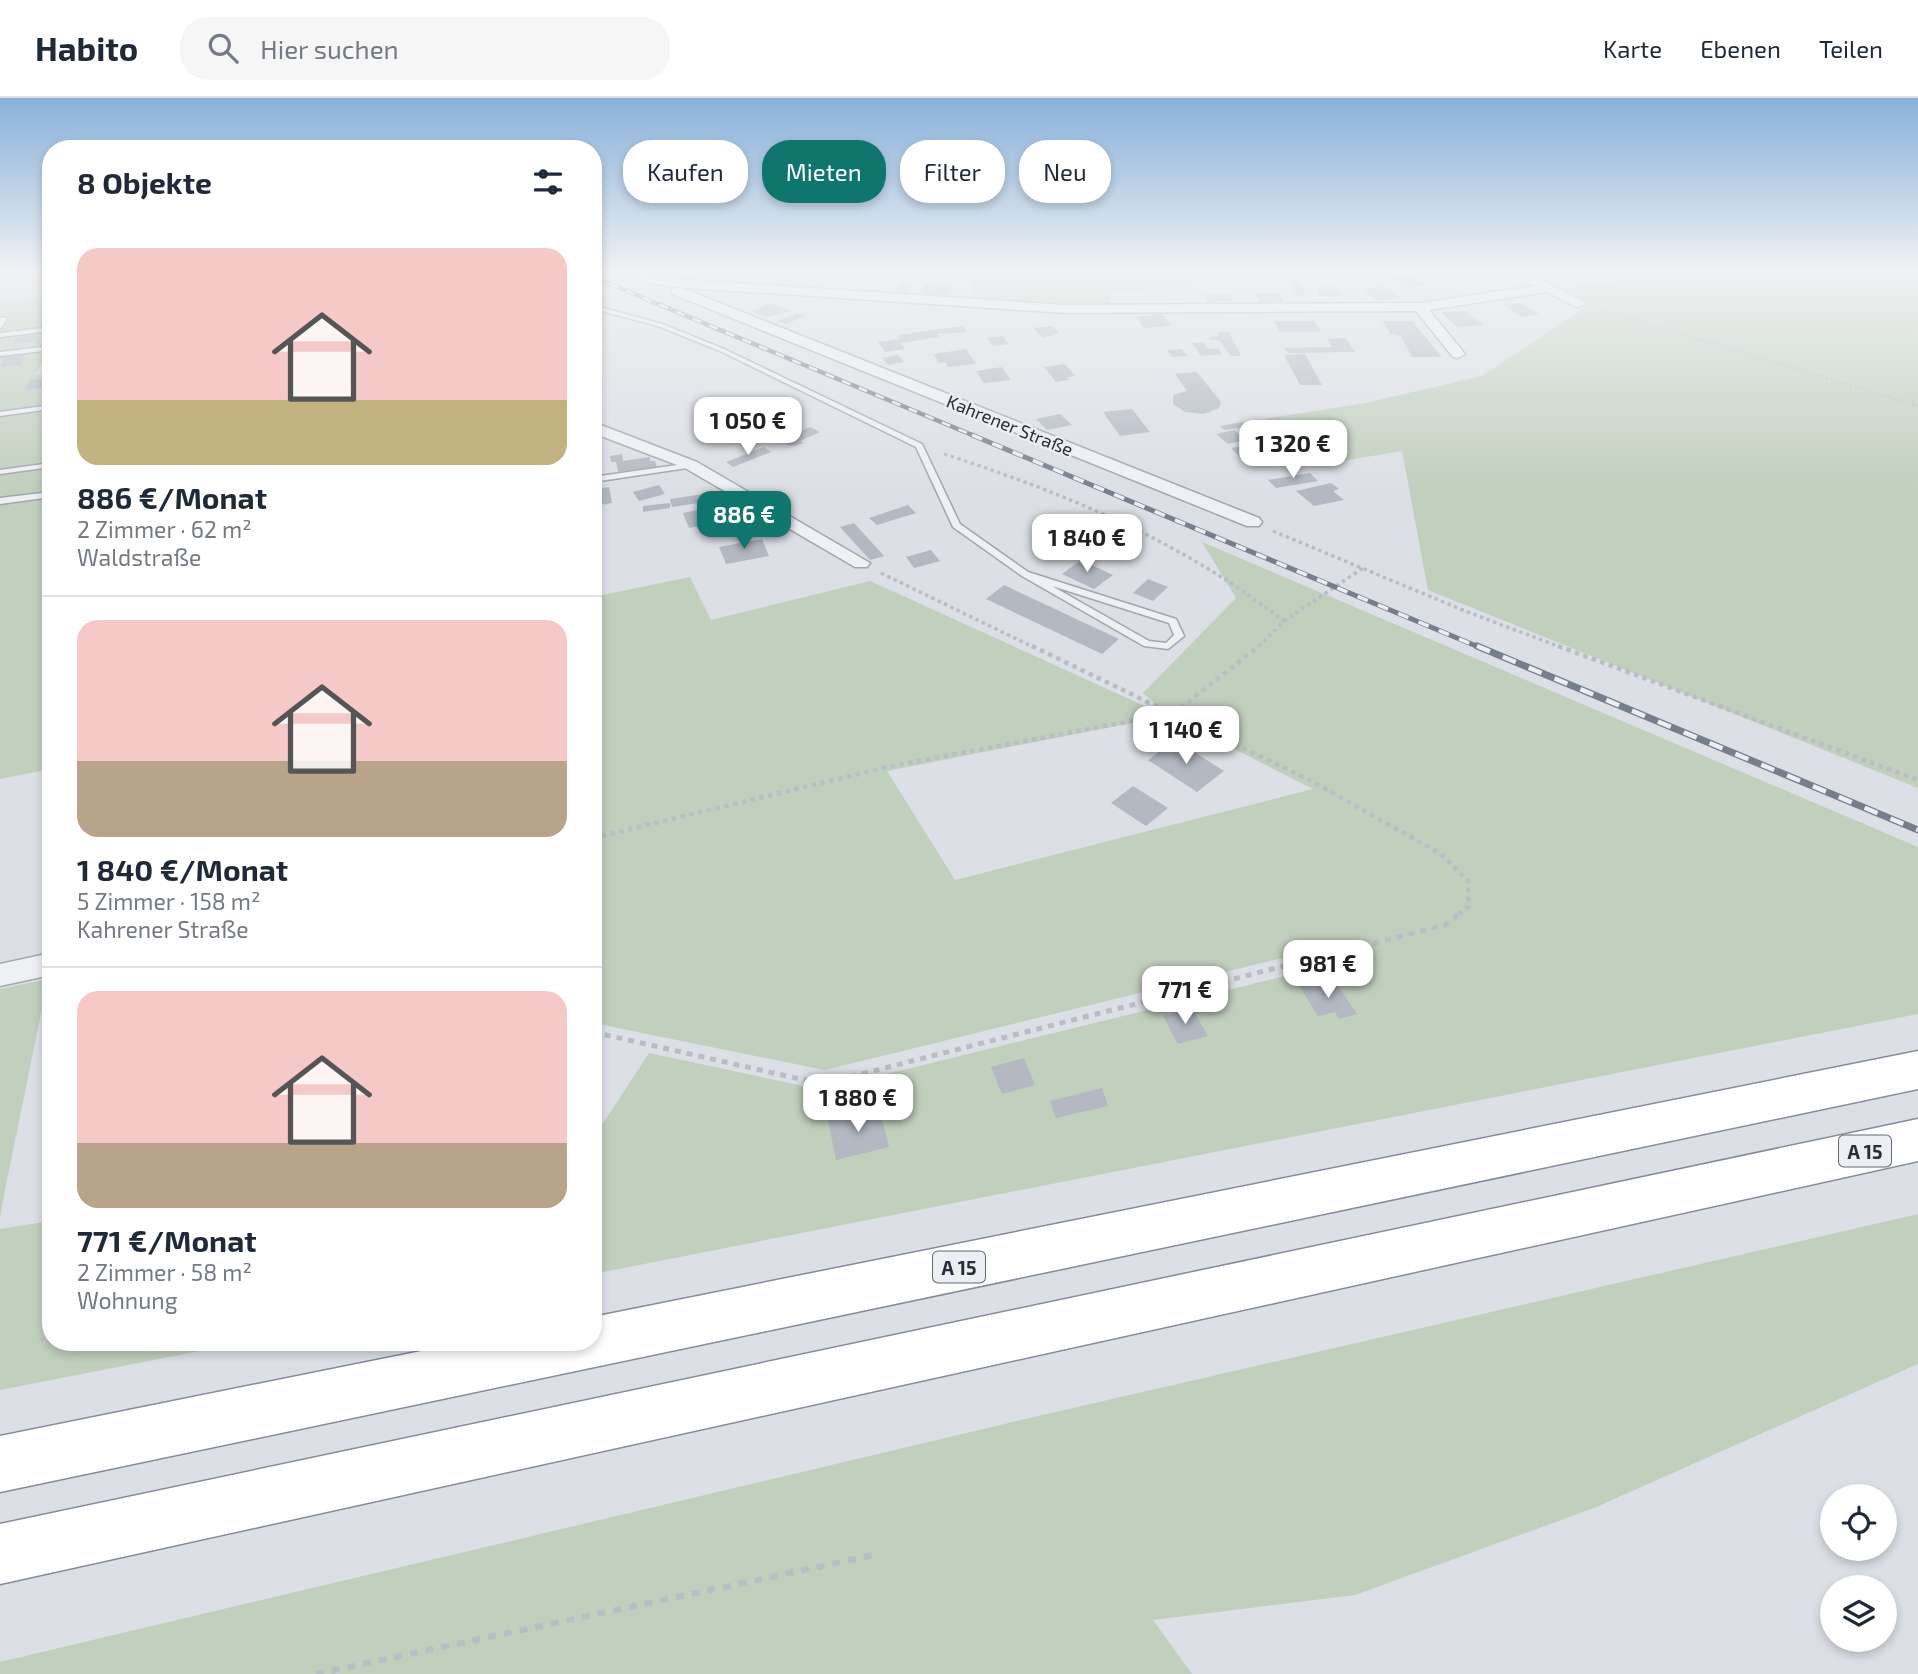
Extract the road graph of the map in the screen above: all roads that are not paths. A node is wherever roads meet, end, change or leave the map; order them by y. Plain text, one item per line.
1 (706, 344) edge
2 (808, 344) edge
3 (1450, 344) edge
4 (42, 349) edge
5 (0, 354) edge
6 (1458, 354) dead end
7 (42, 408) edge
8 (0, 414) edge
9 (602, 430) edge
10 (691, 465) junction
11 (42, 466) edge
12 (0, 472) edge
13 (602, 479) edge
14 (42, 495) edge
15 (0, 501) edge
16 (1253, 522) road end
17 (861, 563) road end
18 (1024, 574) junction
19 (42, 966) edge
20 (0, 975) edge
21 (1918, 1070) edge
22 (1918, 1140) edge
23 (602, 1340) edge
24 (550, 1351) edge
25 (0, 1464) edge
26 (0, 1554) edge

1 - 18 lane
2 - 16 street, Kahrener Straße
3 - 6 street
4 - 5 lane
7 - 8 lane
9 - 10 street
10 - 13 lane
10 - 17 street
11 - 12 lane
14 - 15 lane
18 - 18 lane
19 - 20 street
21 - 23 highway, A 15
22 - 26 highway, A 15
24 - 25 highway, A 15

